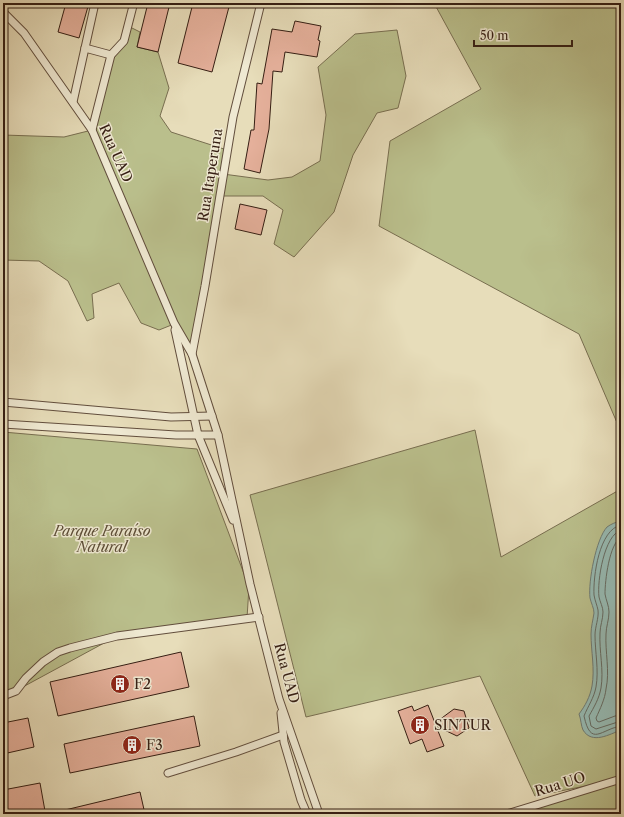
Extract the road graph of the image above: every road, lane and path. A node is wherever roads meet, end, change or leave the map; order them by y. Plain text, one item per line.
1 (94, 3) edge
2 (133, 3) edge
3 (261, 3) edge
4 (3, 12) edge
5 (85, 48) junction
6 (111, 55) junction
7 (73, 102) junction
8 (92, 130) junction
9 (174, 324) junction
10 (192, 354) junction
11 (3, 402) edge
12 (194, 416) junction
13 (212, 416) junction
14 (3, 424) edge
15 (198, 435) junction
16 (218, 435) junction
17 (240, 537) junction
18 (259, 617) junction
19 (3, 696) edge
20 (280, 699) junction
21 (283, 735) junction
22 (168, 773) dead end
23 (621, 779) edge
24 (307, 814) edge
25 (319, 814) edge
26 (507, 814) edge

1 - 5 lane
2 - 6 lane
3 - 10 lane, Rua Itaperuna
4 - 7 lane, Rua UAD
5 - 6 lane
5 - 7 lane
6 - 8 lane
7 - 8 lane, Rua UAD
8 - 9 lane, Rua UAD
9 - 10 lane, Rua UAD
9 - 12 lane, Rua UAD
10 - 13 lane, Rua UAD
11 - 12 lane
12 - 13 lane
12 - 15 lane, Rua UAD
13 - 16 lane, Rua UAD
14 - 15 lane
15 - 16 lane
15 - 17 lane, Rua UAD
16 - 17 lane, Rua UAD
17 - 18 lane, Rua UAD
18 - 19 lane
18 - 20 lane, Rua UAD
20 - 21 lane
20 - 25 lane, Rua UAD
21 - 22 lane
21 - 24 lane
23 - 26 lane, Rua UO

